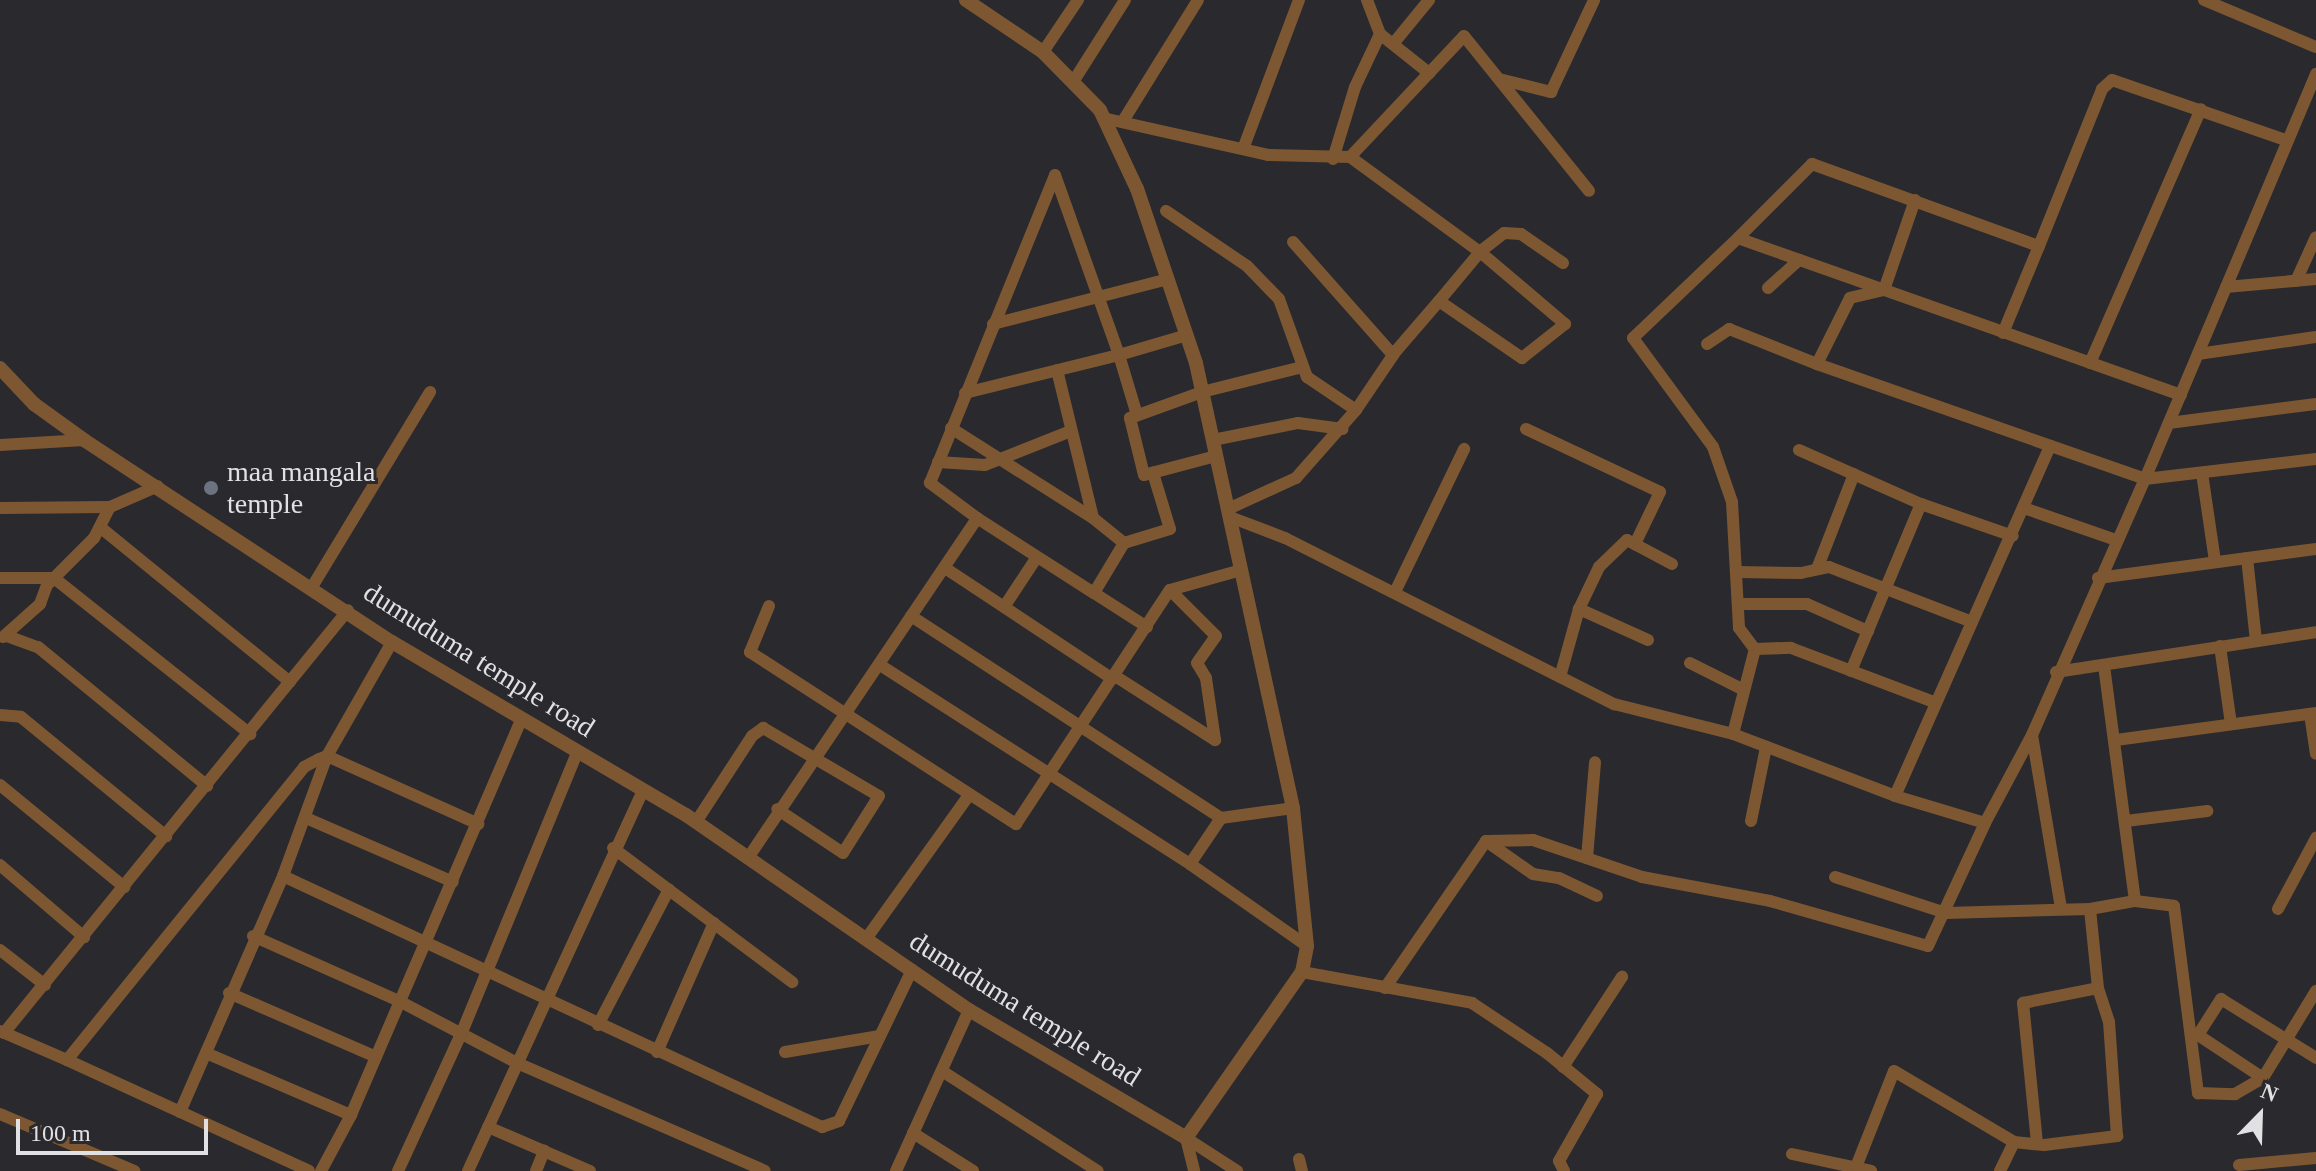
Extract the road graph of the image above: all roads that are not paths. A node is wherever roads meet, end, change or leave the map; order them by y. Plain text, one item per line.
1 (966, 0) edge
2 (1078, 0) edge
3 (1125, 0) edge
4 (1198, 0) edge
5 (1299, 0) edge
6 (1367, 0) edge
7 (1429, 0) edge
8 (1594, 0) edge
9 (2204, 0) edge
10 (1380, 34) junction
11 (1393, 44) junction
12 (2316, 47) edge
13 (1043, 52) junction
14 (1429, 73) junction
15 (2316, 74) edge
16 (1497, 78) junction
17 (1073, 82) junction
18 (2201, 109) junction
19 (1103, 118) junction
20 (1123, 121) junction
21 (2288, 141) junction
22 (1243, 149) junction
23 (1350, 157) junction
24 (1333, 159) junction
25 (1589, 191) dead end
26 (1915, 200) junction
27 (1166, 211) dead end
28 (2316, 237) edge
29 (1738, 238) junction
30 (1293, 242) dead end
31 (2039, 246) junction
32 (1480, 252) junction
33 (1799, 260) junction
34 (1563, 263) dead end
35 (1168, 279) junction
36 (2316, 279) edge
37 (2296, 281) junction
38 (2226, 287) junction
39 (1768, 288) dead end
40 (1884, 290) junction
41 (1100, 300) junction
42 (1439, 301) junction
43 (993, 324) junction
44 (2003, 333) junction
45 (1187, 335) junction
46 (2316, 337) edge
47 (1707, 344) dead end
48 (2198, 354) junction
49 (1119, 355) junction
50 (1393, 355) junction
51 (2090, 363) junction
52 (1817, 364) junction
53 (1302, 367) junction
54 (0, 368) edge
55 (1057, 370) junction
56 (430, 392) dead end
57 (1202, 392) junction
58 (965, 393) junction
59 (2181, 395) junction
60 (2316, 404) edge
61 (1356, 410) junction
62 (1137, 415) junction
63 (2169, 423) junction
64 (951, 428) junction
65 (1343, 429) junction
66 (1526, 429) dead end
67 (1071, 431) junction
68 (84, 440) junction
69 (1213, 440) junction
70 (0, 445) edge
71 (2050, 446) junction
72 (1464, 449) dead end
73 (1799, 450) dead end
74 (1216, 456) junction
75 (998, 458) junction
76 (2316, 459) edge
77 (938, 462) junction
78 (1153, 473) junction
79 (2202, 473) junction
80 (1854, 474) junction
81 (2145, 479) junction
82 (158, 486) junction
83 (1921, 504) junction
84 (110, 507) junction
85 (0, 508) edge
86 (2024, 508) junction
87 (1229, 513) junction
88 (977, 518) junction
89 (1093, 518) junction
90 (100, 527) junction
91 (2013, 536) junction
92 (2116, 540) junction
93 (1124, 543) junction
94 (1635, 544) junction
95 (2316, 549) edge
96 (1037, 557) junction
97 (2247, 558) junction
98 (2215, 561) junction
99 (1672, 564) dead end
100 (945, 568) junction
101 (1817, 569) junction
102 (1241, 570) junction
103 (1738, 572) junction
104 (0, 578) edge
105 (54, 578) junction
106 (2098, 578) junction
107 (312, 587) junction
108 (1887, 587) junction
109 (1170, 590) junction
110 (1395, 592) junction
111 (1094, 593) junction
112 (1739, 604) junction
113 (769, 606) dead end
114 (1004, 607) junction
115 (1579, 609) junction
116 (348, 610) junction
117 (911, 616) junction
118 (1972, 622) junction
119 (1147, 627) junction
120 (1868, 631) junction
121 (2316, 632) edge
122 (3, 637) edge
123 (1648, 640) dead end
124 (2256, 641) junction
125 (392, 642) junction
126 (2220, 646) junction
127 (1755, 649) junction
128 (1690, 663) dead end
129 (880, 665) junction
130 (2104, 665) junction
131 (1851, 671) junction
132 (2056, 672) junction
133 (1560, 677) junction
134 (1114, 678) junction
135 (290, 682) junction
136 (1744, 690) junction
137 (1934, 702) junction
138 (2313, 713) edge
139 (849, 714) junction
140 (0, 715) edge
141 (521, 721) junction
142 (2231, 724) junction
143 (1083, 727) junction
144 (250, 734) junction
145 (1733, 734) junction
146 (2032, 735) junction
147 (2116, 740) junction
148 (1766, 747) junction
149 (577, 753) junction
150 (2316, 754) edge
151 (327, 756) junction
152 (814, 757) junction
153 (1595, 762) dead end
154 (1050, 775) junction
155 (0, 785) edge
156 (207, 786) junction
157 (643, 791) junction
158 (970, 794) junction
159 (1895, 796) junction
160 (1293, 808) junction
161 (777, 809) junction
162 (2207, 811) dead end
163 (306, 818) junction
164 (1221, 818) junction
165 (1751, 821) dead end
166 (2126, 821) junction
167 (696, 822) junction
168 (1985, 823) junction
169 (478, 824) junction
170 (166, 836) junction
171 (2316, 838) edge
172 (1486, 841) junction
173 (613, 848) junction
174 (748, 858) junction
175 (1587, 858) junction
176 (1190, 864) junction
177 (0, 865) edge
178 (283, 876) junction
179 (1835, 877) dead end
180 (453, 882) junction
181 (124, 887) junction
182 (669, 889) junction
183 (1597, 896) dead end
184 (2135, 901) junction
185 (2061, 909) junction
186 (2090, 909) junction
187 (2278, 909) dead end
188 (1946, 913) junction
189 (714, 923) junction
190 (253, 936) junction
191 (84, 937) junction
192 (866, 939) junction
193 (427, 942) junction
194 (1307, 946) junction
195 (0, 950) edge
196 (912, 970) junction
197 (486, 971) junction
198 (1302, 972) junction
199 (1622, 977) dead end
200 (792, 982) dead end
201 (45, 985) junction
202 (1385, 988) junction
203 (2098, 988) junction
204 (2316, 991) edge
205 (229, 993) junction
206 (545, 1000) junction
207 (401, 1002) junction
208 (969, 1010) junction
209 (598, 1025) junction
210 (2, 1032) edge
211 (462, 1032) junction
212 (880, 1036) junction
213 (2285, 1041) junction
214 (657, 1052) junction
215 (785, 1052) dead end
216 (206, 1053) junction
217 (376, 1057) junction
218 (2316, 1058) edge
219 (67, 1060) junction
220 (517, 1063) junction
221 (1563, 1067) junction
222 (942, 1071) junction
223 (2263, 1078) junction
224 (180, 1112) junction
225 (0, 1114) edge
226 (351, 1115) junction
227 (488, 1127) junction
228 (913, 1133) junction
229 (1186, 1138) junction
230 (2014, 1142) junction
231 (2037, 1143) junction
232 (544, 1151) junction
233 (1792, 1154) dead end
234 (2316, 1158) edge
235 (2239, 1165) dead end
236 (1856, 1167) junction
237 (971, 1170) edge
238 (134, 1171) edge
239 (309, 1171) edge
240 (321, 1171) edge
241 (398, 1171) edge
242 (468, 1171) edge
243 (536, 1171) edge
244 (590, 1171) edge
245 (765, 1171) edge
246 (896, 1171) edge
247 (1098, 1171) edge
248 (1194, 1171) edge
249 (1237, 1171) edge
250 (1564, 1171) edge
251 (1871, 1171) edge
252 (2000, 1171) edge

1 - 13 street
2 - 13 street
3 - 17 street
4 - 20 street
5 - 22 street
6 - 10 street
7 - 11 street
8 - 16 street
9 - 12 street
10 - 11 street
10 - 24 street
11 - 14 street
13 - 17 street
14 - 16 street
14 - 23 street
15 - 21 street
16 - 25 street
17 - 19 street
18 - 21 street
18 - 31 street
18 - 51 street
19 - 20 street
19 - 35 street
20 - 22 street
21 - 38 street
22 - 24 street
23 - 24 street
23 - 32 street
26 - 29 street
26 - 31 street
26 - 40 street
27 - 53 street
28 - 37 street
29 - 33 street
29 - 103 street
30 - 50 street
31 - 44 street
32 - 34 street
32 - 42 street
32 - 42 street
33 - 39 street
33 - 40 street
35 - 41 street
35 - 45 street
36 - 37 street
37 - 38 street
38 - 48 street
40 - 44 street
40 - 52 street
41 - 43 street
41 - 43 street
41 - 49 street
42 - 50 street
43 - 58 street
44 - 51 street
45 - 49 street
45 - 57 street
46 - 48 street
47 - 52 street
48 - 59 street
49 - 55 street
49 - 62 street
50 - 61 street
51 - 59 street
52 - 71 street
53 - 57 street
53 - 61 street
54 - 68 street, dumuduma temple road
55 - 58 street
55 - 67 street
56 - 107 street
57 - 62 street
57 - 69 street
58 - 64 street
59 - 63 street
60 - 63 street
61 - 65 street
62 - 78 street
63 - 81 street
64 - 75 street
64 - 77 street
65 - 69 street
65 - 87 street
66 - 94 street
67 - 75 street
67 - 89 street
68 - 70 street
68 - 82 street, dumuduma temple road
69 - 74 street
71 - 81 street
71 - 86 street
72 - 110 street
73 - 80 street
74 - 78 street
74 - 87 street
75 - 77 street
75 - 89 street
76 - 79 street
77 - 88 street
78 - 93 street
79 - 81 street
79 - 98 street
80 - 83 street
80 - 101 street
81 - 92 street
82 - 84 street
82 - 107 street, dumuduma temple road
83 - 91 street
83 - 108 street
84 - 85 street
84 - 90 street
86 - 91 street
86 - 92 street
87 - 102 street
87 - 110 street
88 - 96 street
88 - 100 street
89 - 93 street
90 - 105 street
90 - 135 street
91 - 118 street
92 - 106 street
93 - 111 street
94 - 99 street
94 - 115 street
95 - 97 street
96 - 111 street
96 - 114 street
97 - 98 street
97 - 124 street
98 - 106 street
100 - 114 street
100 - 117 street
101 - 103 street
101 - 108 street
102 - 109 street
102 - 160 street
103 - 112 street
104 - 105 street
105 - 122 street
105 - 144 street
106 - 132 street
107 - 116 street, dumuduma temple road
108 - 118 street
108 - 120 street
109 - 119 street
109 - 134 street
110 - 133 street
111 - 119 street
112 - 120 street
112 - 127 street
113 - 139 street
114 - 134 street
115 - 123 street
115 - 133 street
116 - 125 street, dumuduma temple road
116 - 135 street
117 - 129 street
117 - 143 street
118 - 137 street
119 - 134 street
120 - 131 street
121 - 124 street
122 - 156 street
124 - 126 street
125 - 141 street, dumuduma temple road
125 - 151 street
126 - 130 street
126 - 142 street
127 - 131 street
127 - 136 street
128 - 136 street
129 - 139 street
129 - 154 street
130 - 132 street
130 - 147 street
131 - 137 street
132 - 146 street
133 - 145 street
134 - 143 street
135 - 144 street
136 - 145 street
137 - 159 street
138 - 142 street
138 - 150 street
139 - 152 street
139 - 158 street
140 - 170 street
141 - 149 street, dumuduma temple road
141 - 169 street
142 - 147 street
143 - 154 street
143 - 164 street
144 - 156 street
145 - 148 street
146 - 168 street
146 - 185 street
147 - 166 street
148 - 159 street
148 - 165 street
149 - 157 street, dumuduma temple road
149 - 197 street
151 - 163 street
151 - 169 street
151 - 219 street
152 - 161 street
152 - 161 street
152 - 167 street
153 - 175 street
154 - 158 street
154 - 176 street
155 - 181 street
156 - 170 street
157 - 167 street, dumuduma temple road
157 - 173 street
158 - 192 street
159 - 168 street
160 - 164 street
160 - 194 street
161 - 174 street
162 - 166 street
163 - 178 street
163 - 180 street
164 - 176 street
166 - 184 street
167 - 174 street, dumuduma temple road
168 - 188 street
169 - 180 street
170 - 181 street
171 - 187 street
172 - 175 street
172 - 183 street
172 - 202 street
173 - 182 street
173 - 206 street
174 - 192 street, dumuduma temple road
175 - 188 street
176 - 194 street
177 - 191 street
178 - 190 street
178 - 193 street
179 - 188 street
180 - 193 street
181 - 191 street
182 - 189 street
182 - 209 street
184 - 186 street
184 - 223 street
185 - 186 street
185 - 188 street
186 - 203 street
189 - 200 street
189 - 214 street
190 - 205 street
190 - 207 street
191 - 201 street
192 - 196 street, dumuduma temple road
193 - 197 street
193 - 207 street
194 - 198 street
195 - 201 street
196 - 208 street, dumuduma temple road
196 - 212 street
197 - 206 street
197 - 211 street
198 - 202 street
198 - 229 street
199 - 221 street
201 - 210 street
202 - 221 street
203 - 231 street
203 - 231 street
204 - 213 street
205 - 216 street
205 - 217 street
206 - 209 street
206 - 220 street
207 - 211 street
207 - 217 street
208 - 222 street
208 - 229 street, dumuduma temple road
209 - 214 street
210 - 219 street
211 - 220 street
211 - 241 street
212 - 214 street
212 - 215 street
213 - 218 street
213 - 223 street
213 - 223 street
216 - 224 street
216 - 226 street
217 - 226 street
219 - 224 street
220 - 227 street
220 - 245 street
221 - 250 street
222 - 228 street
222 - 247 street
224 - 239 street
225 - 238 street
226 - 240 street
227 - 232 street
227 - 242 street
228 - 237 street
228 - 246 street
229 - 248 street
229 - 249 street
230 - 231 street
230 - 236 street
230 - 252 street
232 - 243 street
232 - 244 street
233 - 236 street
234 - 235 street
236 - 251 street

